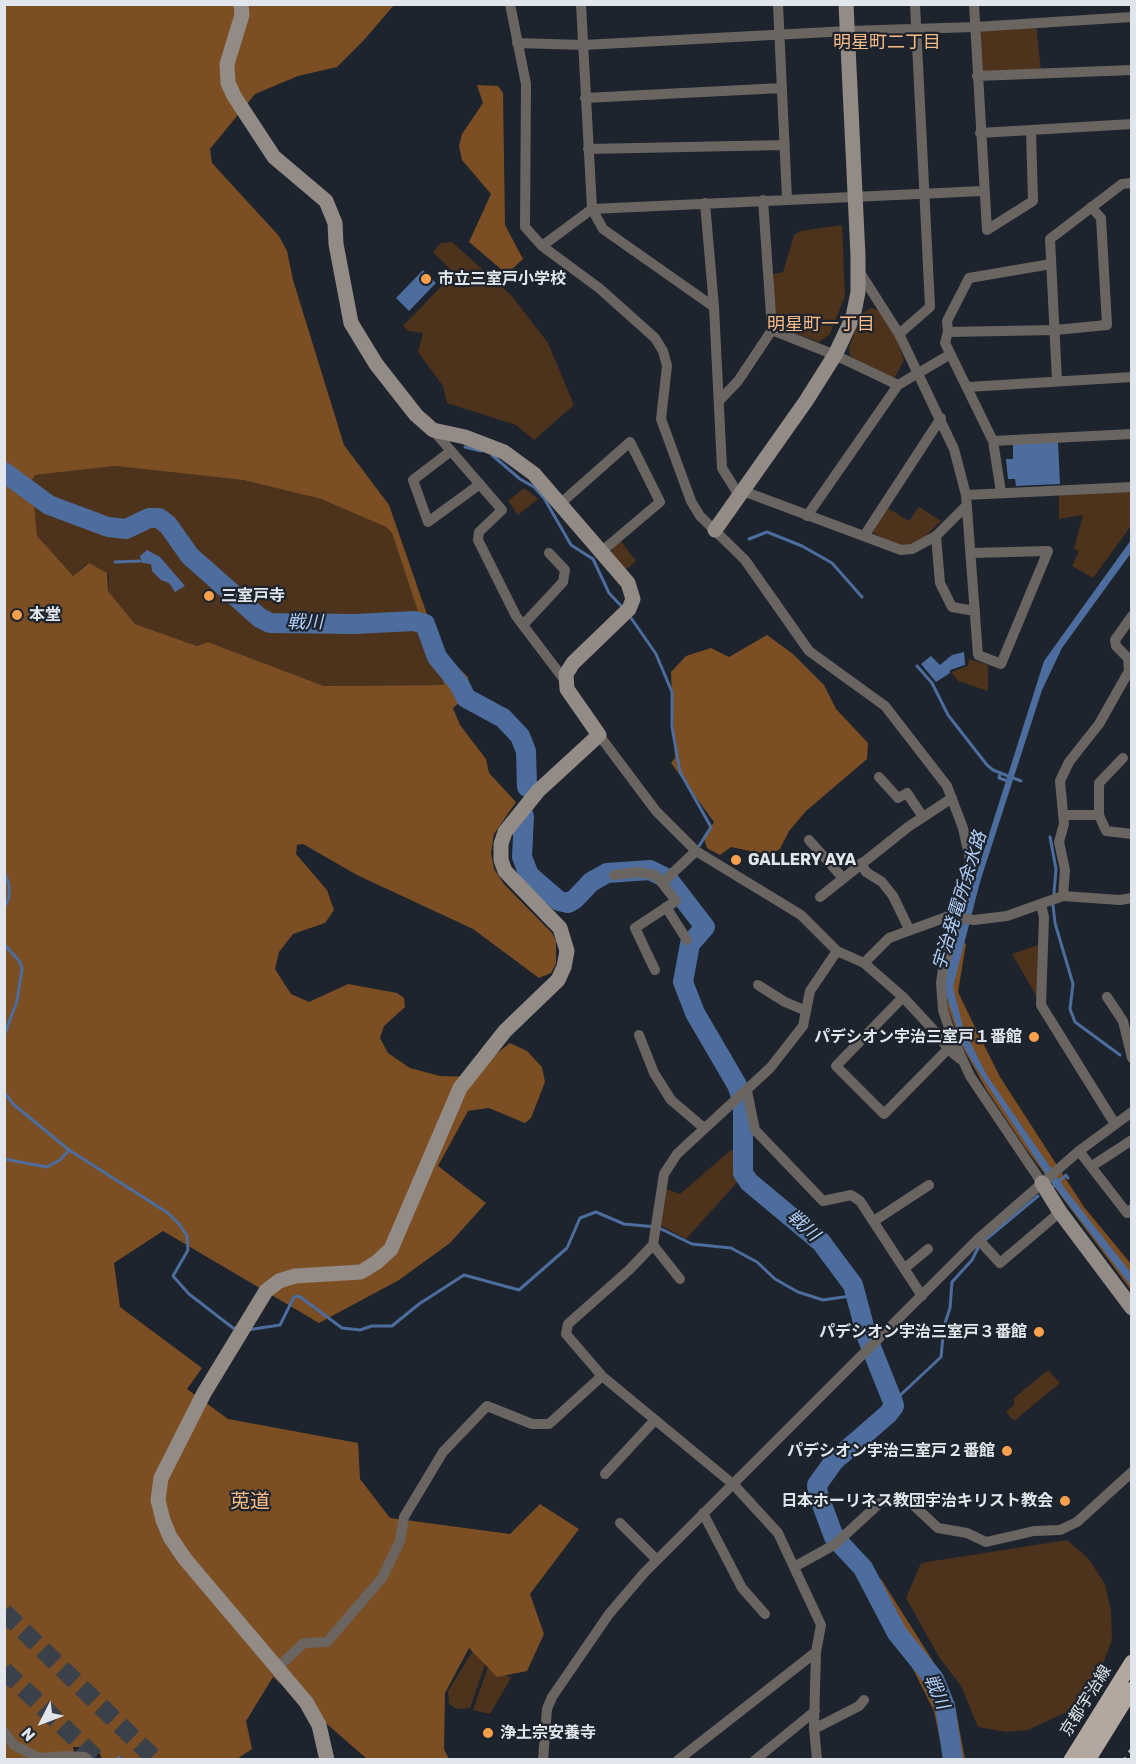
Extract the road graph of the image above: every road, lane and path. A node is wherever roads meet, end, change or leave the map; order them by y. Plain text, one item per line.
1 (241, 4) edge
2 (510, 4) edge
3 (581, 4) edge
4 (778, 4) edge
5 (846, 4) edge
6 (915, 4) edge
7 (974, 4) edge
8 (1131, 17) edge
9 (975, 27) junction
10 (848, 30) junction
11 (916, 30) junction
12 (779, 34) junction
13 (517, 43) junction
14 (583, 45) junction
15 (1131, 70) edge
16 (977, 76) junction
17 (782, 88) junction
18 (585, 98) junction
19 (1131, 124) edge
20 (1031, 130) junction
21 (980, 133) junction
22 (785, 145) junction
23 (588, 149) junction
24 (1131, 183) edge
25 (983, 191) junction
26 (922, 194) junction
27 (854, 198) junction
28 (787, 199) junction
29 (763, 200) junction
30 (705, 203) junction
31 (1091, 207) junction
32 (592, 209) junction
33 (542, 246) junction
34 (1051, 264) junction
35 (859, 271) junction
36 (714, 307) junction
37 (772, 330) junction
38 (1054, 330) junction
39 (948, 332) junction
40 (899, 334) junction
41 (836, 355) junction
42 (949, 355) junction
43 (919, 374) junction
44 (1131, 377) edge
45 (1057, 381) junction
46 (898, 385) junction
47 (968, 387) junction
48 (719, 401) junction
49 (941, 418) junction
50 (433, 430) junction
51 (1131, 434) edge
52 (993, 441) junction
53 (451, 451) junction
54 (480, 484) junction
55 (1131, 487) edge
56 (1001, 492) junction
57 (741, 494) junction
58 (966, 500) junction
59 (561, 503) junction
60 (807, 516) junction
61 (715, 530) junction
62 (864, 536) junction
63 (936, 536) junction
64 (602, 551) junction
65 (549, 553) dead end
66 (970, 553) junction
67 (975, 611) junction
68 (1131, 616) edge
69 (523, 626) junction
70 (566, 682) junction
71 (599, 735) junction
72 (1123, 759) dead end
73 (881, 782) dead end
74 (951, 798) junction
75 (1063, 815) junction
76 (1099, 815) junction
77 (923, 817) junction
78 (1131, 834) edge
79 (809, 840) dead end
80 (696, 851) junction
81 (861, 863) junction
82 (614, 875) dead end
83 (842, 877) junction
84 (665, 880) junction
85 (1063, 896) junction
86 (819, 897) dead end
87 (1131, 898) edge
88 (1041, 905) junction
89 (666, 907) junction
90 (958, 918) junction
91 (909, 929) junction
92 (687, 940) dead end
93 (837, 951) junction
94 (864, 963) junction
95 (655, 970) dead end
96 (758, 985) dead end
97 (903, 997) junction
98 (1107, 997) dead end
99 (804, 1010) junction
100 (639, 1035) dead end
101 (948, 1049) junction
102 (1131, 1058) edge
103 (963, 1062) junction
104 (742, 1094) junction
105 (1131, 1112) edge
106 (1115, 1124) junction
107 (704, 1128) junction
108 (1131, 1140) edge
109 (1079, 1151) junction
110 (1092, 1166) junction
111 (1044, 1181) junction
112 (929, 1185) dead end
113 (1131, 1209) edge
114 (1060, 1212) junction
115 (874, 1221) junction
116 (981, 1242) junction
117 (652, 1245) junction
118 (928, 1249) dead end
119 (905, 1268) junction
120 (680, 1279) dead end
121 (922, 1296) junction
122 (1131, 1308) edge
123 (602, 1376) junction
124 (654, 1421) junction
125 (1131, 1472) edge
126 (605, 1474) dead end
127 (734, 1485) junction
128 (704, 1513) junction
129 (620, 1523) dead end
130 (657, 1560) junction
131 (794, 1567) junction
132 (765, 1614) dead end
133 (816, 1652) junction
134 (1131, 1662) edge
135 (278, 1668) junction
136 (1131, 1689) edge
137 (864, 1700) dead end
138 (815, 1711) junction
139 (814, 1730) junction
140 (4, 1732) edge
141 (544, 1755) edge
142 (683, 1758) edge
143 (88, 1760) edge
144 (327, 1760) edge
145 (553, 1760) edge
146 (755, 1760) edge
147 (817, 1760) edge
148 (1071, 1760) edge
149 (1088, 1760) edge

1 - 50 street
2 - 13 street
3 - 14 street
4 - 12 street
5 - 10 street
6 - 11 street
7 - 9 street
8 - 9 street
9 - 11 street
9 - 16 street
10 - 11 street
10 - 12 street
10 - 27 street
11 - 26 street
12 - 14 street
12 - 17 street
13 - 14 street
13 - 33 street
14 - 18 street
15 - 16 street
16 - 21 street
17 - 18 street
17 - 22 street
18 - 23 street
19 - 20 street
20 - 21 street
20 - 25 street
21 - 25 street
22 - 23 street
22 - 28 street
23 - 32 street
24 - 31 street
25 - 26 street
26 - 27 street
26 - 40 street
27 - 28 street
27 - 35 street
28 - 29 street
29 - 30 street
29 - 37 street
30 - 32 street
30 - 36 street
31 - 34 street
31 - 38 street
32 - 33 street
32 - 36 street
33 - 61 street
34 - 38 street
34 - 39 street
35 - 40 street
35 - 41 street
36 - 48 street
37 - 41 street
37 - 48 street
38 - 39 street
38 - 45 street
39 - 42 street
40 - 43 street
41 - 46 street
41 - 57 street
42 - 43 street
42 - 47 street
43 - 46 street
43 - 49 street
44 - 45 street
45 - 47 street
46 - 60 street
47 - 52 street
48 - 57 street
49 - 58 street
49 - 62 street
50 - 53 street
50 - 59 street
51 - 52 street
52 - 56 street
53 - 54 street
53 - 54 street
54 - 69 street
55 - 56 street
56 - 58 street
57 - 60 street
57 - 61 street
58 - 63 street
58 - 66 street
59 - 64 street
59 - 64 street
60 - 62 street
61 - 74 street
62 - 63 street
63 - 67 street
64 - 70 street
65 - 69 street
66 - 67 street
66 - 67 street
68 - 75 street
69 - 70 street
70 - 71 street
71 - 80 street
71 - 135 street
72 - 76 street
73 - 77 street
74 - 77 street
74 - 90 street
75 - 76 street
75 - 85 street
76 - 78 street
77 - 81 street
79 - 83 street
80 - 84 street
80 - 93 street
81 - 83 street
81 - 91 street
82 - 84 street
83 - 86 street
84 - 89 street
85 - 87 street
85 - 88 street
88 - 90 street
88 - 106 street
89 - 92 street
89 - 95 street
90 - 91 street
90 - 103 street
91 - 94 street
93 - 94 street
93 - 99 street
94 - 97 street
96 - 99 street
97 - 101 street
97 - 101 street
98 - 102 street
99 - 104 street
100 - 107 street
101 - 103 street
103 - 111 street
104 - 107 street
104 - 115 street
105 - 106 street
106 - 109 street
107 - 117 street
108 - 110 street
109 - 110 street
109 - 111 street
110 - 113 street
111 - 114 street
111 - 116 street
112 - 115 street
114 - 116 street
114 - 122 street
115 - 119 street
116 - 121 street
117 - 120 street
117 - 123 street
118 - 119 street
119 - 121 street
121 - 127 street
123 - 124 street
123 - 135 street
124 - 126 street
124 - 127 street
125 - 131 street
127 - 128 street
127 - 131 street
128 - 130 street
128 - 132 street
129 - 130 street
130 - 141 street
131 - 133 street
133 - 138 street
133 - 142 street
134 - 148 main road, 京都宇治線
135 - 144 street
136 - 149 main road, 京都宇治線
137 - 139 street
138 - 139 street
138 - 146 street
139 - 147 street
140 - 143 street
141 - 145 street

